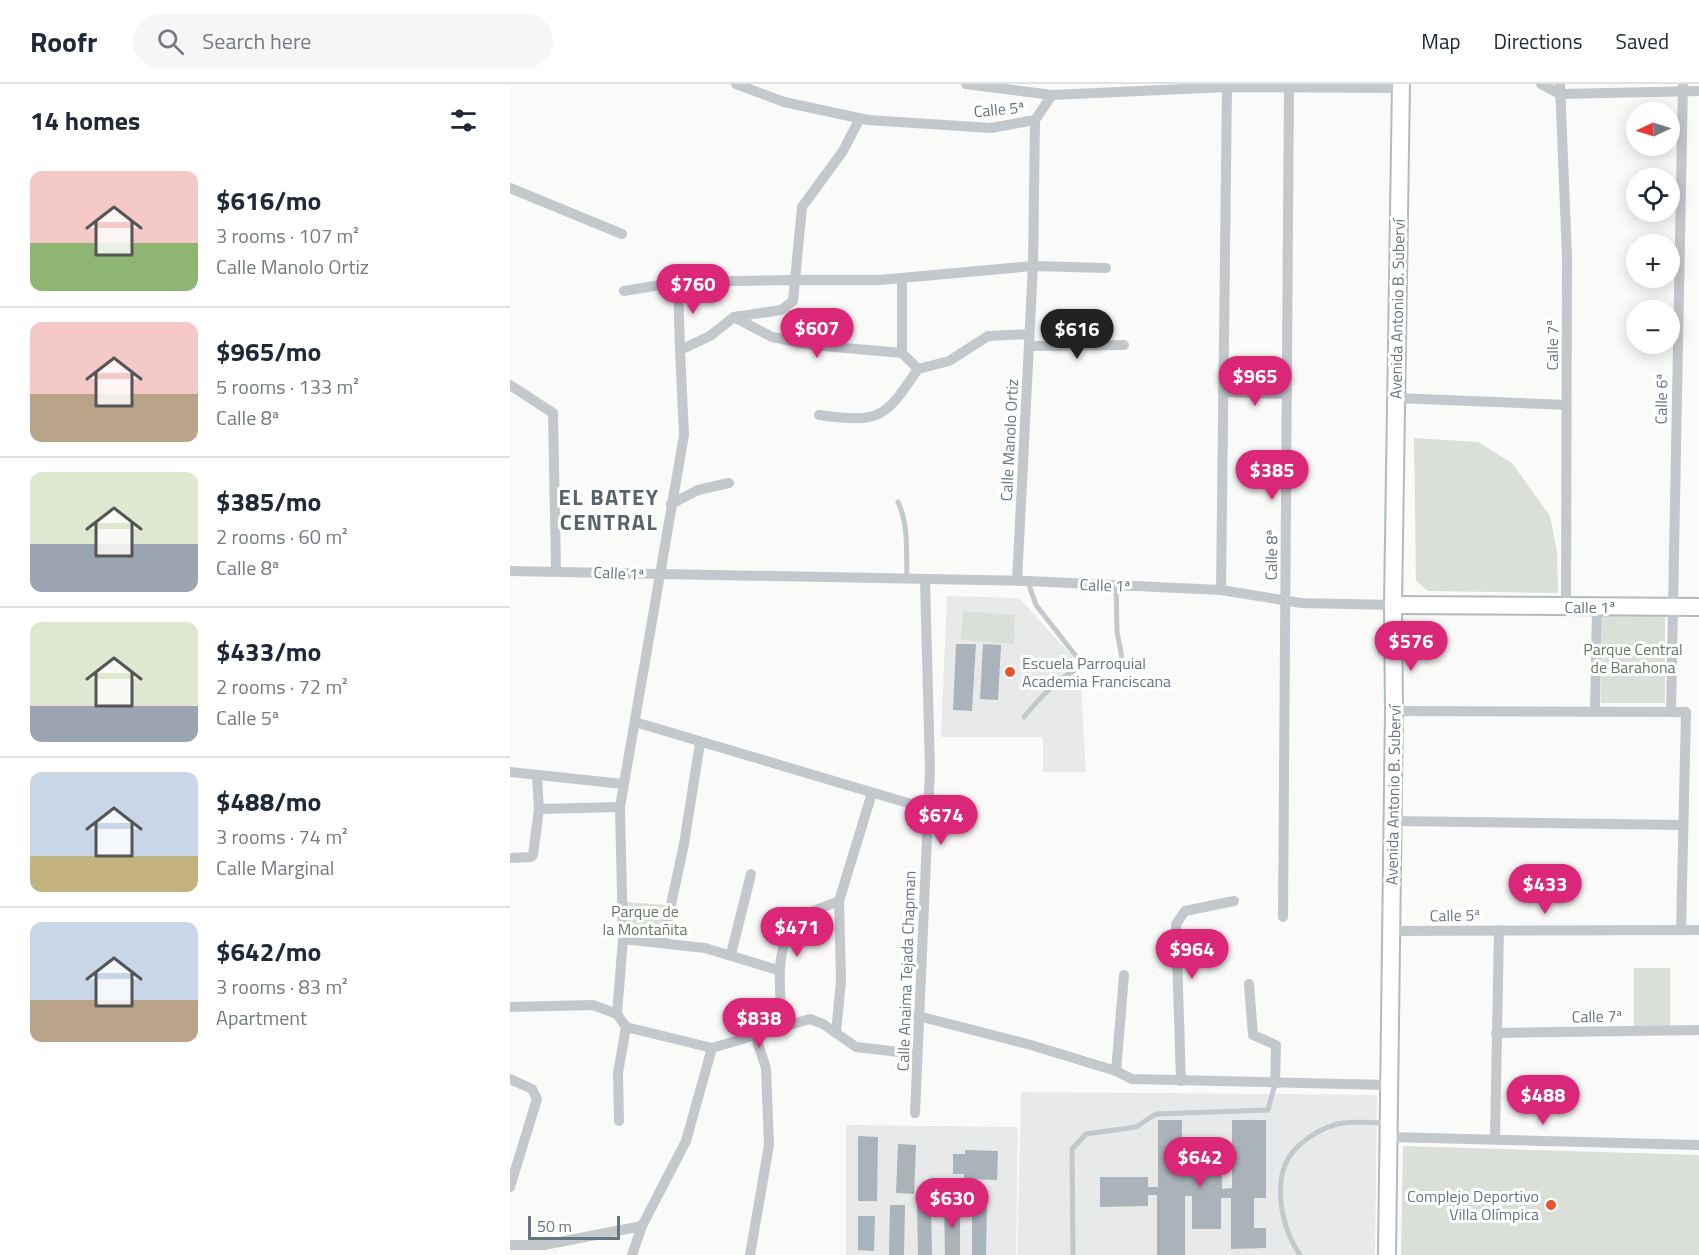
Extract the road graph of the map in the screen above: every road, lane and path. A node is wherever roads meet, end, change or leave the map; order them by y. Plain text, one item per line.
1 (736, 84) edge
2 (966, 84) edge
3 (1540, 84) edge
4 (1289, 86) edge
5 (1401, 86) edge
6 (1227, 87) junction
7 (1683, 88) edge
8 (1560, 89) edge
9 (1699, 91) edge
10 (1052, 95) junction
11 (860, 118) junction
12 (1035, 120) junction
13 (510, 188) edge
14 (622, 234) dead end
15 (1033, 266) junction
16 (1106, 268) dead end
17 (902, 278) junction
18 (795, 280) junction
19 (678, 282) junction
20 (624, 291) dead end
21 (734, 317) junction
22 (1029, 334) junction
23 (1124, 345) dead end
24 (1029, 346) junction
25 (680, 350) junction
26 (902, 353) junction
27 (918, 369) junction
28 (510, 385) edge
29 (1223, 392) junction
30 (1287, 394) junction
31 (1396, 398) junction
32 (1566, 405) junction
33 (819, 415) dead end
34 (729, 483) dead end
35 (898, 502) dead end
36 (671, 504) junction
37 (556, 570) junction
38 (510, 571) edge
39 (660, 575) junction
40 (907, 578) junction
41 (925, 579) junction
42 (1022, 581) junction
43 (1116, 585) junction
44 (1221, 590) junction
45 (1285, 600) junction
46 (1393, 605) junction
47 (1566, 606) junction
48 (1597, 607) junction
49 (1672, 607) junction
50 (1699, 607) edge
51 (1083, 665) junction
52 (1394, 711) junction
53 (1595, 711) junction
54 (1671, 711) junction
55 (1024, 717) dead end
56 (635, 722) junction
57 (700, 743) junction
58 (510, 772) edge
59 (537, 776) junction
60 (622, 784) junction
61 (872, 793) junction
62 (620, 807) junction
63 (539, 809) junction
64 (928, 809) junction
65 (1392, 821) junction
66 (1683, 825) junction
67 (510, 858) edge
68 (751, 874) dead end
69 (1234, 901) dead end
70 (839, 902) junction
71 (1283, 917) dead end
72 (1499, 930) junction
73 (1681, 930) junction
74 (1699, 930) edge
75 (1390, 931) junction
76 (623, 939) junction
77 (663, 942) junction
78 (731, 954) junction
79 (778, 970) junction
80 (1124, 975) dead end
81 (1249, 984) dead end
82 (510, 1007) edge
83 (617, 1014) junction
84 (918, 1016) junction
85 (626, 1027) junction
86 (783, 1027) junction
87 (1699, 1030) edge
88 (836, 1033) junction
89 (1496, 1033) junction
90 (755, 1035) junction
91 (712, 1048) junction
92 (917, 1054) junction
93 (1116, 1071) junction
94 (510, 1079) edge
95 (1181, 1081) junction
96 (1275, 1084) junction
97 (1388, 1085) junction
98 (915, 1113) dead end
99 (619, 1121) dead end
100 (1387, 1130) junction
101 (1495, 1139) junction
102 (1699, 1145) edge
103 (510, 1187) edge
104 (642, 1226) junction
105 (510, 1245) edge
106 (543, 1250) edge
107 (632, 1255) edge
108 (750, 1255) edge
109 (1073, 1255) edge
110 (1300, 1255) edge
111 (1387, 1255) edge

1 - 11 street, Calle 5ª
2 - 10 street
3 - 8 street
4 - 5 street
4 - 6 street
4 - 30 street, Calle 8ª
5 - 31 main road, Avenida Antonio B. Suberví
6 - 10 street
6 - 29 street
7 - 8 street
7 - 9 street
7 - 49 street, Calle 6ª
8 - 32 street, Calle 7ª
10 - 12 street, Calle 5ª
11 - 12 street, Calle 5ª
11 - 18 street
12 - 15 street, Calle Manolo Ortiz
13 - 14 street
15 - 16 street
15 - 17 street
15 - 22 street, Calle Manolo Ortiz
17 - 18 street
17 - 26 street
18 - 19 street
18 - 21 street
19 - 20 street
19 - 25 street
21 - 25 street
21 - 26 street
22 - 24 street, Calle Manolo Ortiz
22 - 27 street
23 - 24 street
24 - 42 street, Calle Manolo Ortiz
25 - 36 street
26 - 27 street
27 - 33 street
28 - 37 street
29 - 30 street
29 - 44 street
30 - 45 street, Calle 8ª
31 - 32 street
31 - 46 main road, Avenida Antonio B. Suberví
32 - 47 street, Calle 7ª
34 - 36 street
35 - 40 lane
36 - 39 street
37 - 38 street, Calle 1ª
37 - 39 street, Calle 1ª
39 - 40 street, Calle 1ª
39 - 56 street
40 - 41 street, Calle 1ª
41 - 42 street, Calle 1ª
41 - 64 street, Calle Anaima Tejada Chapman
42 - 43 street, Calle 1ª
42 - 51 lane
43 - 44 street, Calle 1ª
43 - 51 lane
44 - 45 street, Calle 1ª
45 - 46 street, Calle 1ª
45 - 71 street, Calle 8ª
46 - 47 main road, Calle 1ª
46 - 52 main road, Avenida Antonio B. Suberví
47 - 48 main road, Calle 1ª
48 - 49 main road, Calle 1ª
48 - 53 street
49 - 50 main road, Calle 1ª
49 - 54 street, Calle 6ª
51 - 55 lane
52 - 53 street
52 - 65 main road, Avenida Antonio B. Suberví
53 - 54 street
54 - 66 street
56 - 57 street
56 - 60 street
57 - 61 street
57 - 77 street
58 - 59 street
59 - 60 street
59 - 63 street
60 - 62 street
61 - 64 street
61 - 70 street
62 - 63 street
62 - 76 street
63 - 67 street
64 - 84 street, Calle Anaima Tejada Chapman
65 - 66 street
65 - 75 main road, Avenida Antonio B. Suberví
66 - 73 street
68 - 78 street
69 - 95 street
70 - 79 street
70 - 88 street
72 - 73 street, Calle 5ª
72 - 75 street, Calle 5ª
72 - 89 street
73 - 74 street, Calle 5ª
75 - 97 main road, Avenida Antonio B. Suberví
76 - 77 street
76 - 83 street
77 - 78 street
78 - 79 street
79 - 86 street
80 - 93 street
81 - 96 street
82 - 83 street
83 - 85 street
84 - 92 street, Calle Anaima Tejada Chapman
84 - 93 street
85 - 91 street
85 - 99 street
86 - 88 street
86 - 90 street
87 - 89 street, Calle 7ª
88 - 92 street
89 - 101 street
90 - 91 street
90 - 108 street
91 - 104 street
92 - 98 street, Calle Anaima Tejada Chapman
93 - 95 street
94 - 103 street
95 - 96 street
96 - 97 street
96 - 109 lane
97 - 100 main road, Avenida Antonio B. Suberví
100 - 101 street
100 - 110 lane
100 - 111 main road, Avenida Antonio B. Suberví
101 - 102 street
104 - 106 street
104 - 107 street
105 - 106 street

